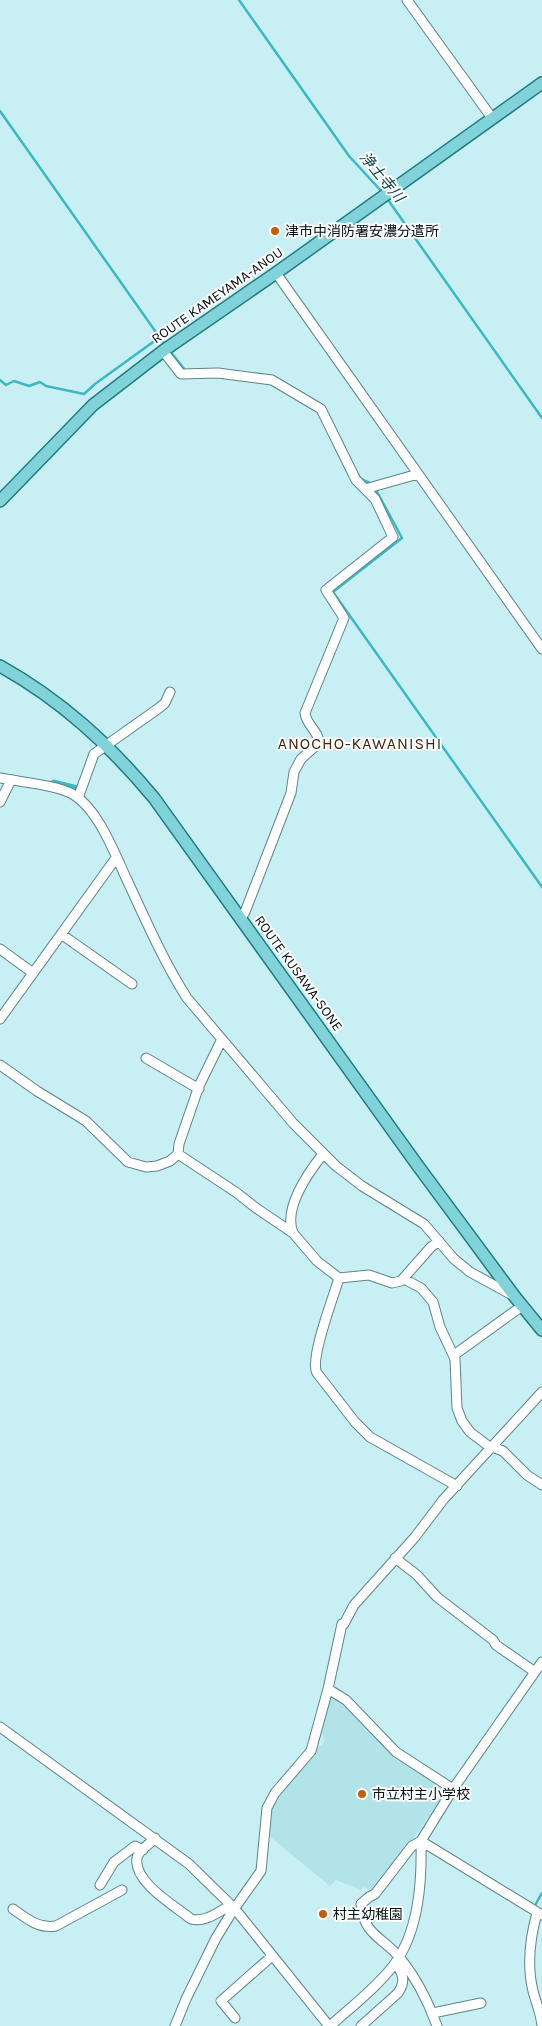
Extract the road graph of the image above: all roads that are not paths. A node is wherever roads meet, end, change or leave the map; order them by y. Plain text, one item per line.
1 (407, 0) edge
2 (542, 83) edge
3 (492, 118) junction
4 (276, 273) junction
5 (164, 350) junction
6 (418, 474) junction
7 (365, 489) junction
8 (0, 501) edge
9 (542, 650) edge
10 (0, 666) edge
11 (170, 692) dead end
12 (107, 745) junction
13 (0, 778) edge
14 (11, 780) junction
15 (78, 798) junction
16 (0, 802) edge
17 (116, 858) junction
18 (241, 918) junction
19 (61, 934) junction
20 (0, 949) edge
21 (33, 973) junction
22 (132, 984) dead end
23 (0, 1019) edge
24 (222, 1039) junction
25 (146, 1058) dead end
26 (0, 1065) edge
27 (199, 1090) junction
28 (178, 1154) junction
29 (322, 1154) junction
30 (293, 1233) junction
31 (439, 1241) junction
32 (340, 1278) junction
33 (404, 1279) junction
34 (515, 1297) junction
35 (522, 1306) junction
36 (542, 1330) edge
37 (454, 1355) junction
38 (542, 1392) edge
39 (491, 1448) junction
40 (542, 1485) edge
41 (457, 1486) junction
42 (395, 1558) junction
43 (542, 1662) edge
44 (535, 1672) junction
45 (328, 1688) junction
46 (0, 1727) edge
47 (454, 1789) junction
48 (155, 1838) junction
49 (421, 1841) junction
50 (142, 1850) junction
51 (100, 1885) dead end
52 (122, 1890) dead end
53 (233, 1907) junction
54 (13, 1909) dead end
55 (540, 1914) edge
56 (272, 1956) junction
57 (398, 1960) junction
58 (481, 2003) dead end
59 (433, 2013) junction
60 (235, 2018) dead end
61 (176, 2026) edge
62 (329, 2026) edge
63 (361, 2026) edge
64 (436, 2026) edge
65 (542, 2026) edge

1 - 3 street
2 - 3 main road, ROUTE KAMEYAMA-ANOU
3 - 4 main road, ROUTE KAMEYAMA-ANOU
4 - 5 main road, ROUTE KAMEYAMA-ANOU
4 - 6 street
5 - 7 street
5 - 8 main road, ROUTE KAMEYAMA-ANOU
6 - 7 street
6 - 9 street
7 - 18 street
10 - 12 main road, ROUTE KUSAWA-SONE
11 - 12 street
12 - 15 street
12 - 18 main road, ROUTE KUSAWA-SONE
13 - 14 street
14 - 15 street
14 - 16 street
15 - 17 street
17 - 19 street
17 - 24 street
18 - 34 main road, ROUTE KUSAWA-SONE
19 - 21 street
19 - 22 street
20 - 21 street
21 - 23 street
24 - 27 street
24 - 29 street
25 - 27 street
26 - 28 street
27 - 28 street
28 - 30 street
29 - 30 street
29 - 31 street
30 - 32 street
31 - 33 street
31 - 34 street
32 - 33 street
32 - 41 street
33 - 37 street
34 - 35 main road, ROUTE KUSAWA-SONE
35 - 36 main road, ROUTE KUSAWA-SONE
35 - 37 street
37 - 39 street
38 - 39 street
39 - 40 street
39 - 41 street
41 - 42 street
42 - 44 street
42 - 45 street
43 - 44 street
44 - 47 street
45 - 47 street
45 - 53 street
46 - 48 street
47 - 49 street
48 - 50 street
48 - 53 street
49 - 55 street
49 - 57 street
49 - 57 street
50 - 51 street
50 - 53 street
52 - 54 street
53 - 56 street
53 - 61 street
55 - 65 street
56 - 60 street
56 - 62 street
57 - 59 street
57 - 62 street
57 - 63 street
58 - 59 street
59 - 64 street

